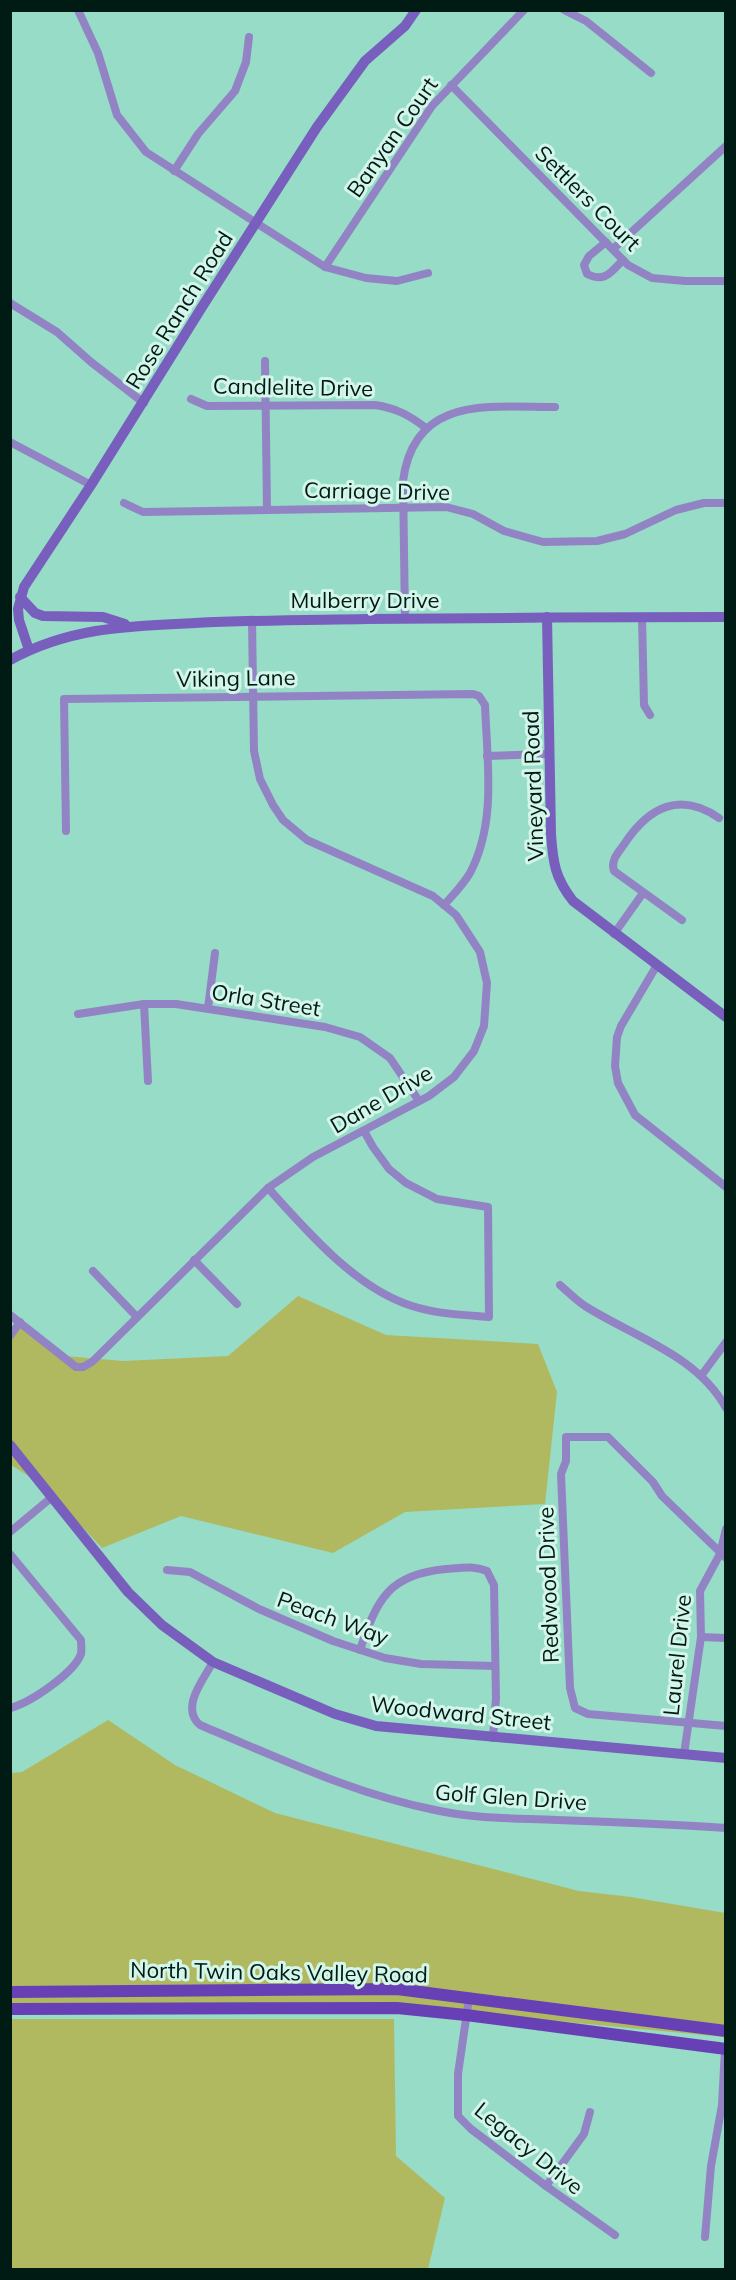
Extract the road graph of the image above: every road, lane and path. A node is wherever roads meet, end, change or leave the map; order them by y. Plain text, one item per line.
1 (78, 10) edge
2 (416, 10) edge
3 (524, 10) edge
4 (564, 10) edge
5 (249, 37) dead end
6 (651, 73) dead end
7 (451, 85) junction
8 (726, 146) edge
9 (174, 171) junction
10 (255, 223) junction
11 (606, 243) junction
12 (613, 249) junction
13 (623, 260) junction
14 (325, 267) junction
15 (428, 273) dead end
16 (726, 281) edge
17 (10, 303) edge
18 (265, 362) dead end
19 (191, 399) dead end
20 (144, 402) junction
21 (266, 406) junction
22 (555, 407) dead end
23 (426, 428) junction
24 (10, 442) edge
25 (91, 486) junction
26 (124, 503) dead end
27 (726, 503) edge
28 (404, 507) junction
29 (267, 508) junction
30 (20, 597) junction
31 (726, 616) edge
32 (548, 617) junction
33 (642, 617) junction
34 (405, 619) junction
35 (252, 620) junction
36 (131, 626) junction
37 (29, 650) junction
38 (10, 660) edge
39 (254, 696) junction
40 (650, 715) dead end
41 (549, 754) junction
42 (487, 756) junction
43 (719, 818) dead end
44 (66, 831) dead end
45 (643, 893) junction
46 (444, 905) junction
47 (682, 920) dead end
48 (614, 934) junction
49 (215, 954) dead end
50 (657, 964) junction
51 (144, 1004) junction
52 (208, 1008) junction
53 (78, 1014) dead end
54 (726, 1017) edge
55 (148, 1081) dead end
56 (418, 1101) junction
57 (364, 1131) junction
58 (726, 1187) edge
59 (268, 1188) junction
60 (194, 1260) junction
61 (93, 1271) dead end
62 (560, 1285) dead end
63 (237, 1304) dead end
64 (10, 1315) edge
65 (136, 1317) junction
66 (20, 1322) junction
67 (10, 1336) edge
68 (726, 1342) edge
69 (701, 1376) junction
70 (726, 1408) edge
71 (10, 1445) edge
72 (52, 1497) junction
73 (726, 1529) edge
74 (10, 1532) edge
75 (10, 1554) edge
76 (723, 1556) edge
77 (167, 1570) dead end
78 (701, 1637) junction
79 (726, 1638) edge
80 (360, 1650) junction
81 (213, 1662) junction
82 (495, 1666) junction
83 (10, 1708) edge
84 (688, 1723) junction
85 (726, 1726) edge
86 (493, 1738) junction
87 (684, 1754) junction
88 (726, 1758) edge
89 (726, 1828) edge
90 (14, 1994) edge
91 (469, 1998) junction
92 (10, 2009) edge
93 (466, 2015) junction
94 (726, 2031) edge
95 (725, 2049) edge
96 (590, 2112) dead end
97 (546, 2186) junction
98 (615, 2235) dead end
99 (705, 2237) dead end

1 - 9 street
2 - 10 street, Rose Ranch Road
3 - 7 street, Banyan Court
4 - 6 street
5 - 9 street
7 - 11 street, Settlers Court
7 - 14 street, Banyan Court
8 - 12 street
9 - 10 street
10 - 14 street
10 - 20 street, Rose Ranch Road
11 - 12 street, Settlers Court
11 - 13 street
12 - 13 street, Settlers Court
13 - 16 street, Settlers Court
14 - 15 street
17 - 20 street
18 - 21 street
19 - 21 street, Candlelite Drive
20 - 25 street, Rose Ranch Road
21 - 23 street, Candlelite Drive
21 - 29 street
22 - 23 street
23 - 28 street
24 - 25 street
25 - 30 street, Rose Ranch Road
26 - 29 street, Carriage Drive
27 - 28 street, Carriage Drive
28 - 29 street, Carriage Drive
28 - 34 street
30 - 36 street
30 - 37 street
31 - 33 street, Mulberry Drive
32 - 33 street, Mulberry Drive
32 - 34 street, Mulberry Drive
32 - 41 street, Vineyard Road
33 - 40 street
34 - 35 street, Mulberry Drive
35 - 36 street, Mulberry Drive
35 - 39 street, Dane Drive
36 - 37 street, Mulberry Drive
37 - 38 street, Mulberry Drive
39 - 42 street, Viking Lane
39 - 44 street, Viking Lane
39 - 46 street, Dane Drive
41 - 42 street
41 - 48 street, Vineyard Road
42 - 46 street, Viking Lane
43 - 45 street
45 - 47 street
45 - 48 street
46 - 56 street, Dane Drive
48 - 50 street, Vineyard Road
49 - 52 street
50 - 54 street, Vineyard Road
50 - 58 street
51 - 52 street, Orla Street
51 - 53 street, Orla Street
51 - 55 street
52 - 56 street, Orla Street
56 - 57 street, Dane Drive
57 - 59 street, Dane Drive
57 - 59 street
59 - 60 street, Dane Drive
60 - 63 street
60 - 65 street, Dane Drive
61 - 65 street
62 - 69 street
64 - 66 street
65 - 66 street, Dane Drive
66 - 67 street
68 - 69 street
69 - 70 street
71 - 72 street, Woodward Street
72 - 74 street
72 - 81 street, Woodward Street
73 - 76 street, Laurel Drive
75 - 83 street
76 - 78 street, Laurel Drive
76 - 84 street, Redwood Drive
77 - 80 street, Peach Way
78 - 79 street
78 - 84 street, Laurel Drive
80 - 82 street, Peach Way
80 - 82 street
81 - 86 street, Woodward Street
81 - 89 street, Golf Glen Drive
82 - 86 street
84 - 85 street
84 - 87 street, Laurel Drive
86 - 87 street, Woodward Street
87 - 88 street, Woodward Street
90 - 91 main road, North Twin Oaks Valley Road
91 - 93 street, Legacy Drive
91 - 94 main road, North Twin Oaks Valley Road
92 - 93 main road, North Twin Oaks Valley Road
93 - 95 main road, North Twin Oaks Valley Road
93 - 97 street, Legacy Drive
95 - 99 street
96 - 97 street
97 - 98 street, Legacy Drive

